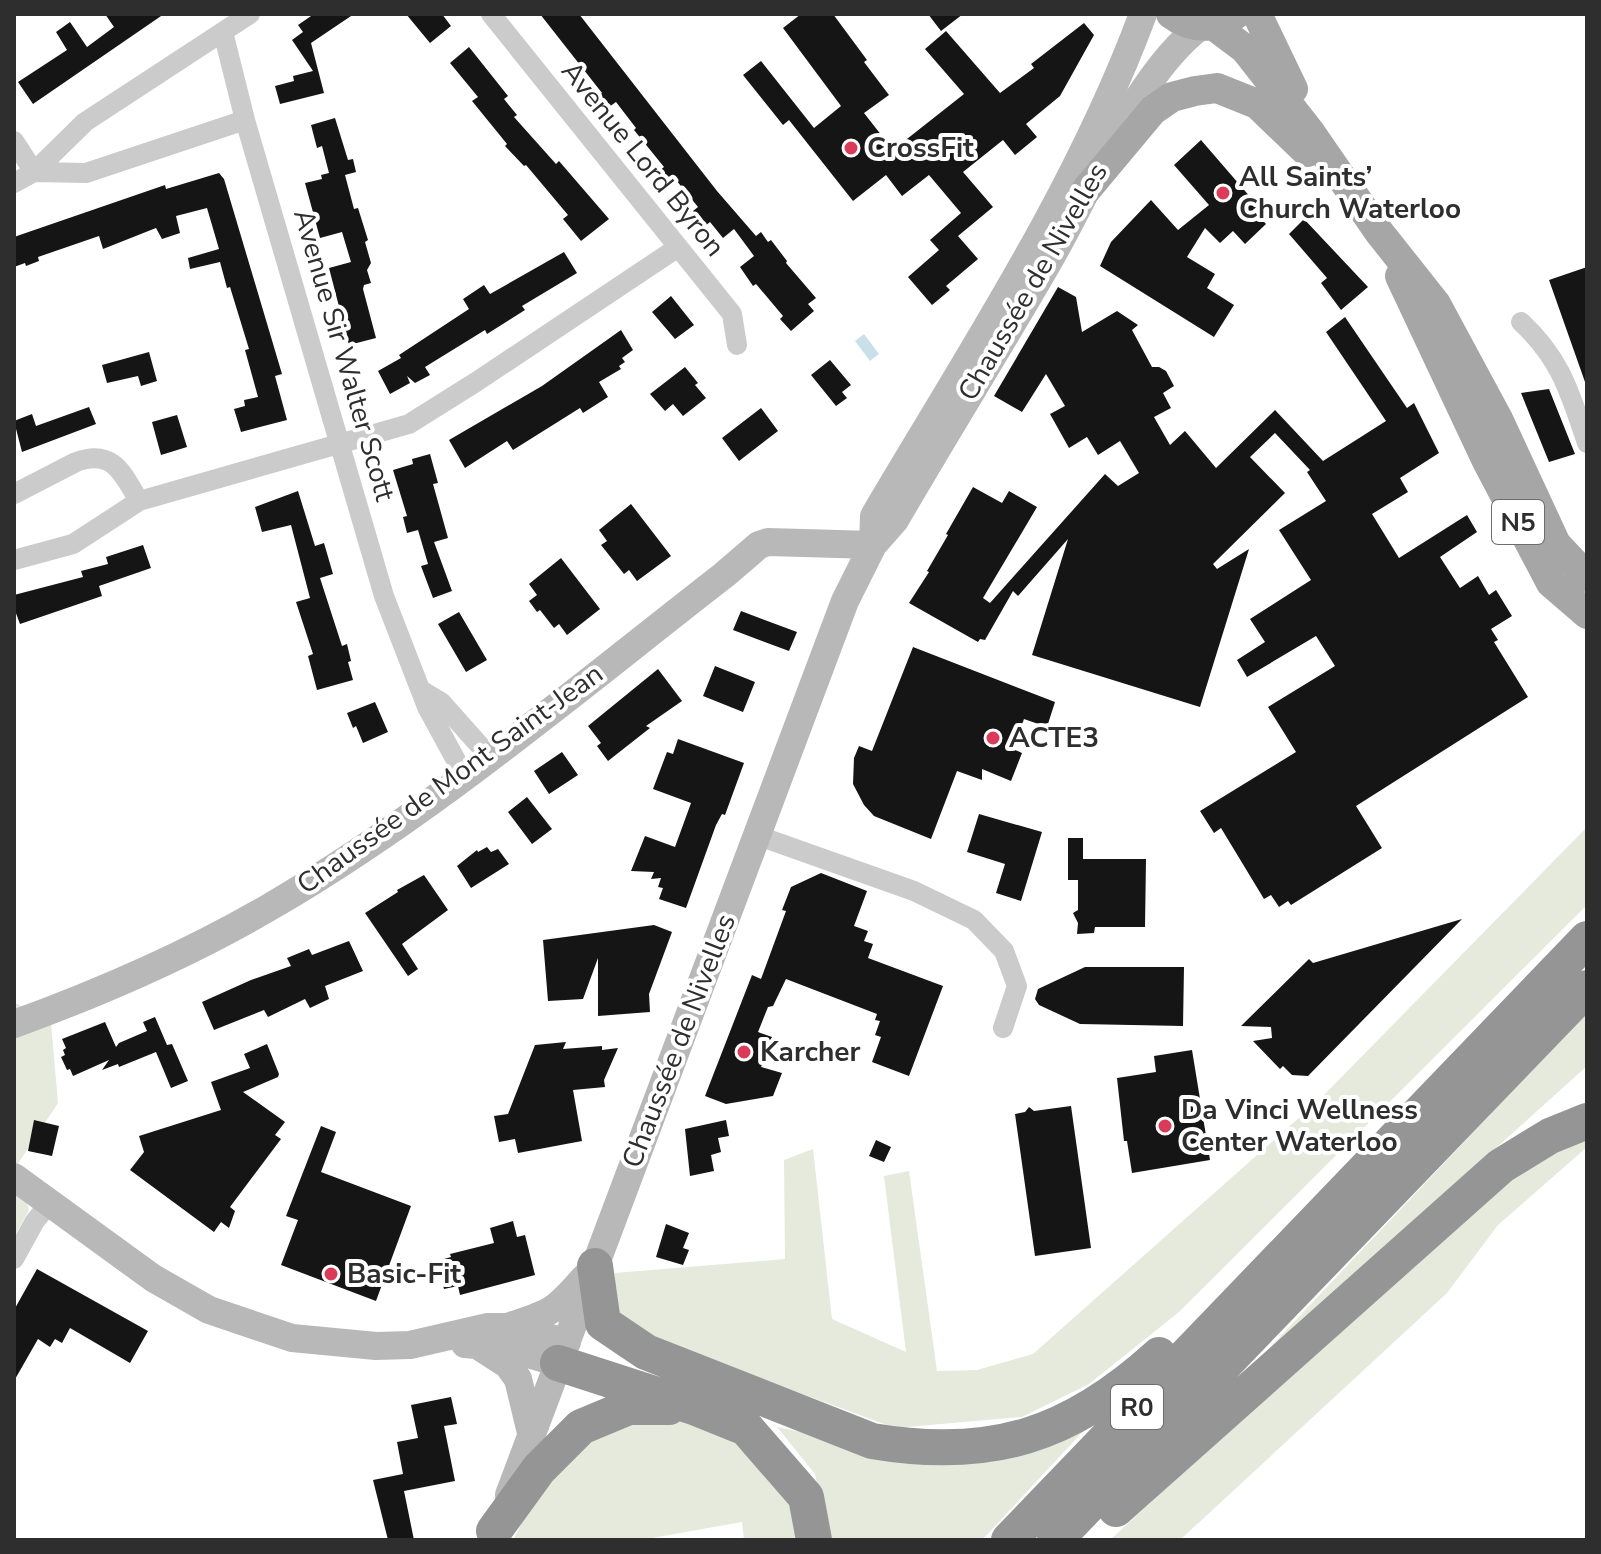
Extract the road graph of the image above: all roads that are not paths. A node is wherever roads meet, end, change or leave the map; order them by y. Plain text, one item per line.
1 (250, 14) edge
2 (491, 14) edge
3 (1143, 14) edge
4 (1171, 14) edge
5 (1257, 14) edge
6 (1217, 22) edge
7 (223, 32) junction
8 (245, 120) junction
9 (1310, 132) junction
10 (14, 141) edge
11 (34, 172) junction
12 (14, 183) edge
13 (1087, 189) junction
14 (1360, 204) junction
15 (1379, 232) junction
16 (677, 248) junction
17 (1521, 322) dead end
18 (737, 345) dead end
19 (1587, 443) edge
20 (342, 444) junction
21 (14, 494) edge
22 (139, 501) junction
23 (873, 545) junction
24 (14, 560) edge
25 (1587, 577) edge
26 (1587, 614) edge
27 (421, 690) junction
28 (489, 756) junction
29 (464, 775) junction
30 (756, 835) junction
31 (1587, 939) edge
32 (1587, 988) edge
33 (14, 1024) edge
34 (1003, 1028) dead end
35 (1587, 1121) edge
36 (14, 1177) edge
37 (49, 1204) junction
38 (14, 1259) edge
39 (595, 1266) junction
40 (1265, 1273) junction
41 (507, 1327) junction
42 (420, 1344) junction
43 (476, 1344) junction
44 (563, 1352) junction
45 (740, 1391) junction
46 (694, 1407) junction
47 (533, 1438) junction
48 (493, 1536) edge
49 (814, 1540) edge
50 (1009, 1540) edge
51 (1055, 1540) edge
52 (1083, 1540) edge

1 - 7 street
2 - 16 street, Avenue Lord Byron
3 - 23 main road, Chaussée de Nivelles
4 - 6 main road, N5
5 - 9 main road, N5
6 - 9 main road, N5
6 - 13 main road, Chaussée de Nivelles
7 - 8 street, Avenue Sir Walter Scott
7 - 11 street
8 - 11 street
8 - 20 street, Avenue Sir Walter Scott
9 - 14 main road, N5
10 - 11 street
11 - 12 street
13 - 14 main road
13 - 23 main road, Chaussée de Nivelles
14 - 15 main road, N5
15 - 25 main road, N5
15 - 26 main road, N5
16 - 18 street, Avenue Lord Byron
16 - 20 street
17 - 19 street
20 - 22 street
20 - 27 street, Avenue Sir Walter Scott
21 - 22 street
22 - 24 street
23 - 28 main road, Chaussée de Mont Saint-Jean
23 - 30 main road, Chaussée de Nivelles
27 - 28 street, Avenue Sir Walter Scott
27 - 29 street, Avenue Sir Walter Scott
28 - 29 main road, Chaussée de Mont Saint-Jean
29 - 33 main road, Chaussée de Mont Saint-Jean
30 - 34 street
30 - 39 main road, Chaussée de Nivelles
31 - 40 highway, R0
32 - 51 highway, R0
35 - 52 highway
36 - 37 main road
37 - 38 street
37 - 42 main road
39 - 41 main road
39 - 44 main road, Chaussée de Nivelles
39 - 45 highway
40 - 45 highway
40 - 50 highway, R0
41 - 42 main road
41 - 44 main road
42 - 43 main road
43 - 44 main road
43 - 47 main road
44 - 45 highway
44 - 46 highway
44 - 47 main road, Chaussée de Nivelles
46 - 48 highway
46 - 49 highway
47 - 48 main road, Chaussée de Nivelles

